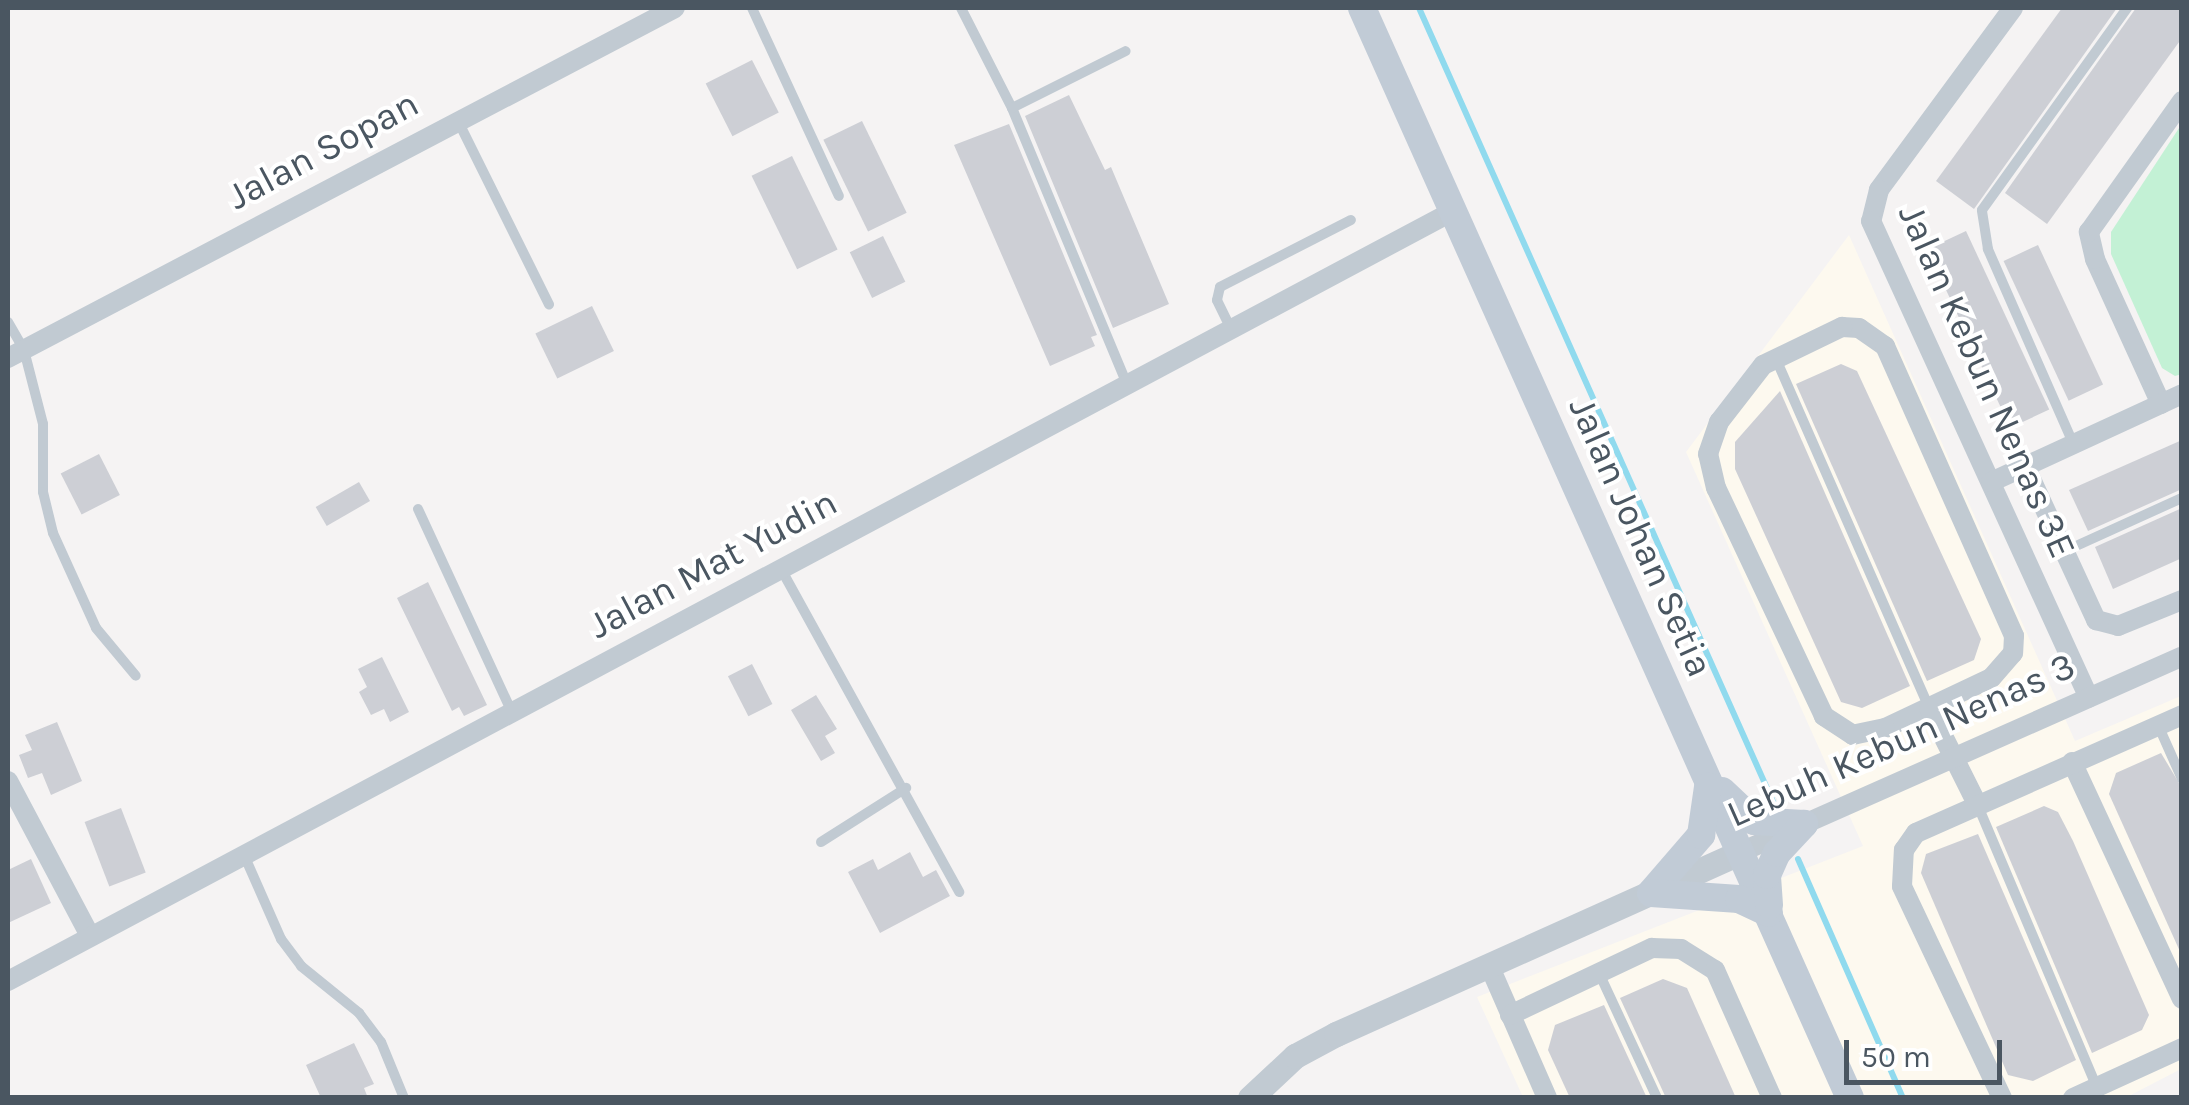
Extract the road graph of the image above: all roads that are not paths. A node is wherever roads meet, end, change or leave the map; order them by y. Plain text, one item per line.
1 (675, 8) edge
2 (752, 8) edge
3 (961, 8) edge
4 (1362, 8) edge
5 (2012, 8) edge
6 (2127, 8) edge
7 (1126, 51) dead end
8 (2182, 101) edge
9 (1012, 108) junction
10 (457, 118) junction
11 (839, 196) dead end
12 (1453, 212) junction
13 (1351, 220) dead end
14 (549, 304) dead end
15 (8, 322) edge
16 (1232, 330) junction
17 (16, 354) edge
18 (1776, 358) junction
19 (1128, 384) junction
20 (2182, 394) edge
21 (2161, 404) junction
22 (2073, 443) junction
23 (2025, 466) junction
24 (1991, 482) junction
25 (2182, 498) edge
26 (418, 509) dead end
27 (2065, 551) junction
28 (781, 568) junction
29 (2182, 600) edge
30 (2182, 658) edge
31 (136, 676) dead end
32 (2089, 698) junction
33 (1930, 708) junction
34 (512, 710) junction
35 (2182, 715) edge
36 (2157, 724) junction
37 (1952, 758) junction
38 (2072, 762) junction
39 (1708, 775) junction
40 (2182, 779) edge
41 (8, 782) edge
42 (906, 788) junction
43 (1977, 804) junction
44 (1804, 824) junction
45 (821, 842) dead end
46 (1741, 852) junction
47 (244, 856) junction
48 (959, 892) dead end
49 (1651, 893) junction
50 (1770, 913) junction
51 (90, 936) junction
52 (1490, 965) junction
53 (1599, 972) junction
54 (8, 981) edge
55 (2182, 998) edge
56 (1510, 1015) junction
57 (2182, 1048) edge
58 (2096, 1086) junction
59 (404, 1098) edge
60 (1250, 1098) edge
61 (1548, 1098) edge
62 (1656, 1098) edge
63 (1772, 1098) edge
64 (1850, 1098) edge
65 (2002, 1098) edge
66 (2073, 1098) edge

1 - 10 street, Jalan Sopan
2 - 11 lane
3 - 9 lane
4 - 12 main road, Jalan Johan Setia
5 - 24 street, Jalan Kebun Nenas 3E
6 - 22 lane
7 - 9 lane
8 - 21 street
9 - 19 lane
10 - 14 lane
10 - 17 street, Jalan Sopan
12 - 16 street, Jalan Mat Yudin
12 - 39 main road, Jalan Johan Setia
13 - 16 lane
15 - 17 lane
16 - 19 street, Jalan Mat Yudin
17 - 31 lane
18 - 33 lane
18 - 33 street
18 - 33 street
19 - 28 street, Jalan Mat Yudin
20 - 21 street
21 - 22 street
22 - 23 street
23 - 24 street
23 - 27 street
24 - 32 street, Jalan Kebun Nenas 3E
25 - 27 lane
26 - 34 lane
27 - 29 street
28 - 34 street, Jalan Mat Yudin
28 - 42 lane
30 - 32 street, Lebuh Kebun Nenas 3
32 - 37 street, Lebuh Kebun Nenas 3
33 - 37 street
34 - 47 street, Jalan Mat Yudin
35 - 36 street
36 - 38 street
36 - 40 lane
37 - 43 street
37 - 44 street, Lebuh Kebun Nenas 3
38 - 43 street
38 - 55 street
39 - 44 main road
39 - 46 main road, Jalan Johan Setia
39 - 49 main road
41 - 51 street
42 - 45 lane
42 - 48 lane
43 - 58 lane
43 - 65 street
44 - 46 street, Lebuh Kebun Nenas 3
44 - 50 main road
46 - 49 street, Lebuh Kebun Nenas 3
46 - 50 main road, Jalan Johan Setia
47 - 51 street, Jalan Mat Yudin
47 - 59 lane
49 - 50 main road
49 - 52 street, Lebuh Kebun Nenas 3
50 - 64 main road, Jalan Johan Setia
51 - 54 street, Jalan Mat Yudin
52 - 56 street
52 - 60 street, Lebuh Kebun Nenas 3
53 - 56 street
53 - 62 lane
53 - 63 street
56 - 61 street
57 - 58 street
58 - 66 street

